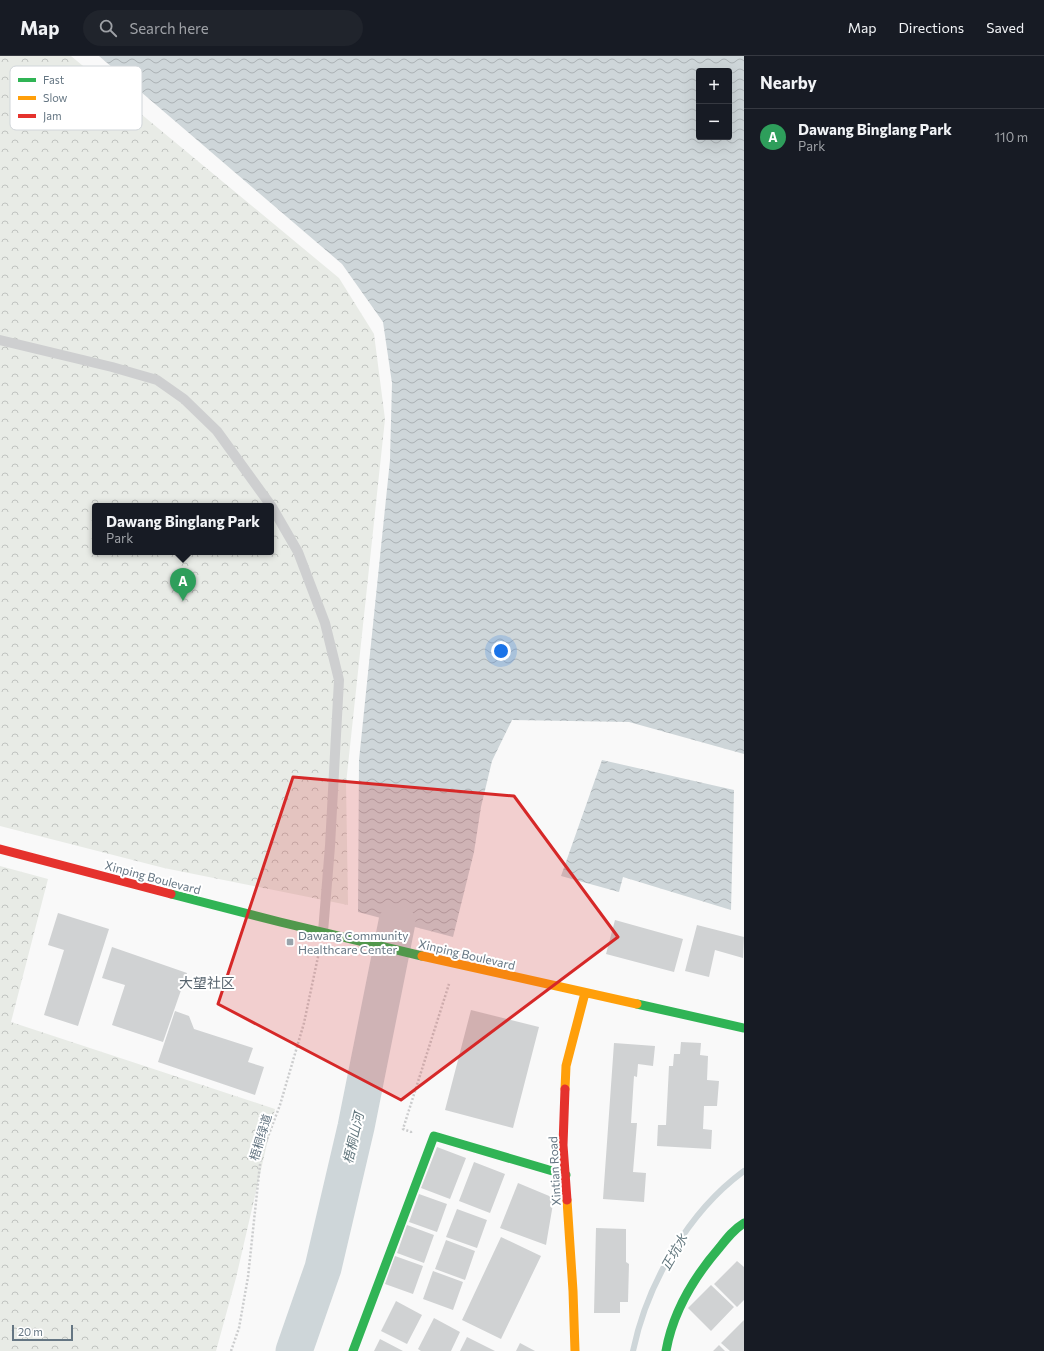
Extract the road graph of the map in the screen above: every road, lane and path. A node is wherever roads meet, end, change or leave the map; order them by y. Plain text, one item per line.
1 (0, 340) edge
2 (269, 503) edge
3 (274, 510) edge
4 (0, 849) edge
5 (323, 932) junction
6 (456, 964) junction
7 (585, 993) junction
8 (744, 1028) edge
9 (403, 1129) dead end
10 (566, 1175) junction
11 (744, 1223) edge
12 (231, 1351) edge
13 (353, 1351) edge
14 (574, 1351) edge
15 (666, 1351) edge

1 - 2 lane
3 - 5 lane
4 - 5 street, Xinping Boulevard
5 - 6 street, Xinping Boulevard
5 - 12 path, 梧桐绿道
6 - 7 street, Xinping Boulevard
6 - 9 path
7 - 8 street, Xinping Boulevard
7 - 10 street, Xintian Road
10 - 13 street
10 - 14 street, Xintian Road
11 - 15 street

